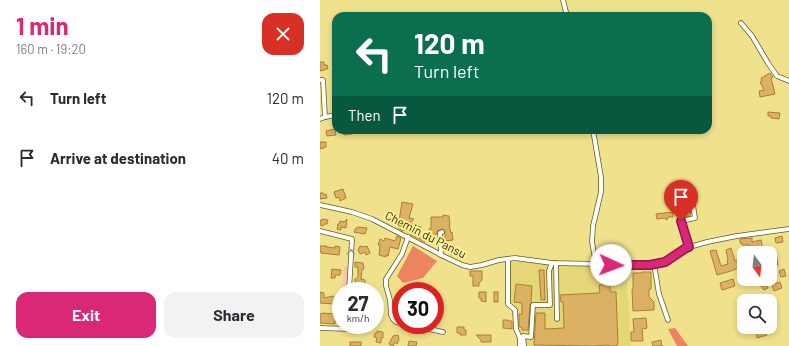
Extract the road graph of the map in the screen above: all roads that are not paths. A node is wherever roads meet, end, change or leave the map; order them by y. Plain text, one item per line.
1 (562, 0) edge
2 (566, 12) edge
3 (741, 23) dead end
4 (320, 80) edge
5 (789, 81) edge
6 (332, 115) edge
7 (325, 116) junction
8 (320, 118) edge
9 (594, 134) edge
10 (320, 205) edge
11 (685, 206) dead end
12 (789, 229) edge
13 (320, 232) edge
14 (442, 232) dead end
15 (408, 237) junction
16 (689, 247) junction
17 (441, 256) junction
18 (508, 259) junction
19 (554, 263) junction
20 (596, 264) junction
21 (654, 264) junction
22 (350, 282) edge
23 (392, 317) edge
24 (557, 319) dead end
25 (668, 320) dead end
26 (320, 328) edge
27 (332, 328) edge
28 (520, 346) edge
29 (524, 346) edge

1 - 2 street
3 - 5 street
4 - 7 street
6 - 7 street
7 - 8 street
9 - 20 street
10 - 15 street, Chemin du Pansu
11 - 16 street
12 - 16 street, Chemin du Pansu
22 -> 13 street
14 - 17 street
15 - 17 street, Chemin du Pansu
15 - 23 street
16 - 21 street, Chemin du Pansu
17 - 18 street, Chemin du Pansu
18 - 19 street, Chemin du Pansu
18 - 28 street
19 - 20 street, Chemin du Pansu
19 - 24 street
19 - 29 street
20 - 21 street, Chemin du Pansu
21 - 25 street
26 - 27 street

